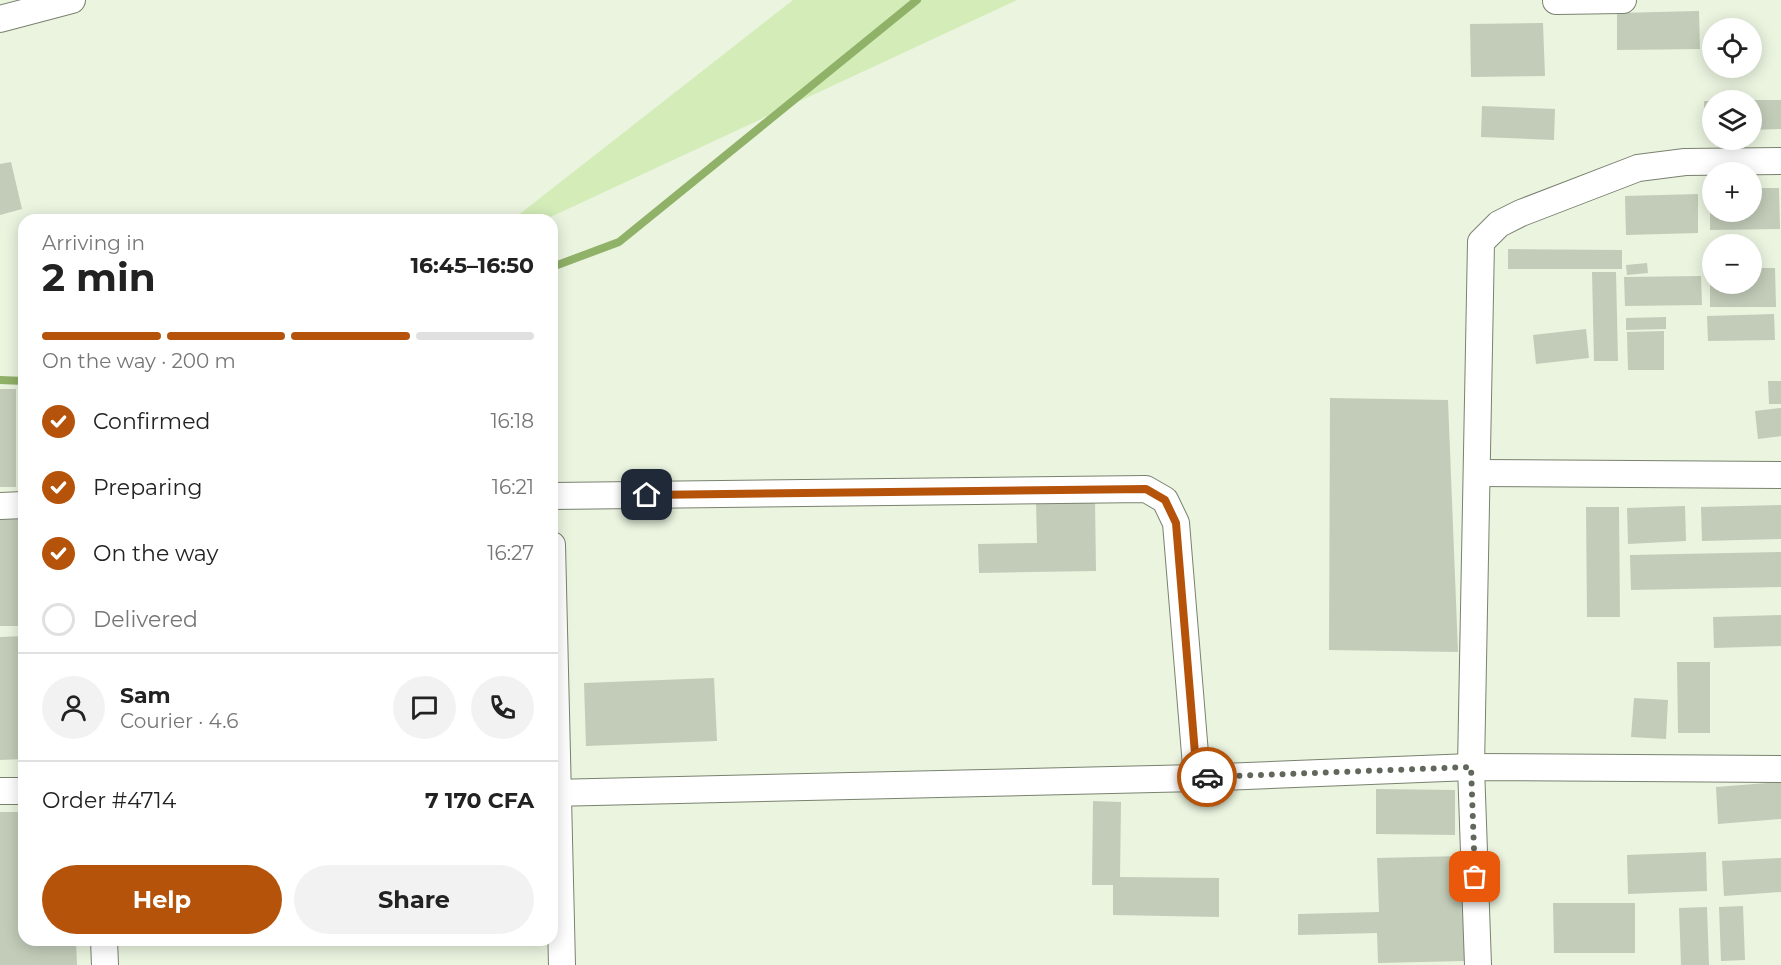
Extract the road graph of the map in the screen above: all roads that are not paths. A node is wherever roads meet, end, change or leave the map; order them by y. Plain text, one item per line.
1 (72, 0) edge
2 (1623, 0) edge
3 (1556, 2) edge
4 (0, 19) edge
5 (1781, 161) edge
6 (1477, 473) junction
7 (1781, 475) edge
8 (558, 496) edge
9 (18, 505) edge
10 (0, 506) edge
11 (1471, 767) junction
12 (1781, 769) edge
13 (1197, 778) junction
14 (0, 790) edge
15 (18, 791) edge
16 (558, 792) edge
17 (558, 878) edge
18 (104, 946) edge
19 (105, 965) edge
20 (562, 965) edge
21 (1478, 965) edge

1 - 4 street
2 - 3 street
5 - 6 street
6 - 7 street
6 - 11 street
8 - 13 street
9 - 10 street
11 - 12 street
11 - 13 street
11 - 21 street
13 - 16 street
14 - 15 street
17 - 20 street
18 - 19 street

